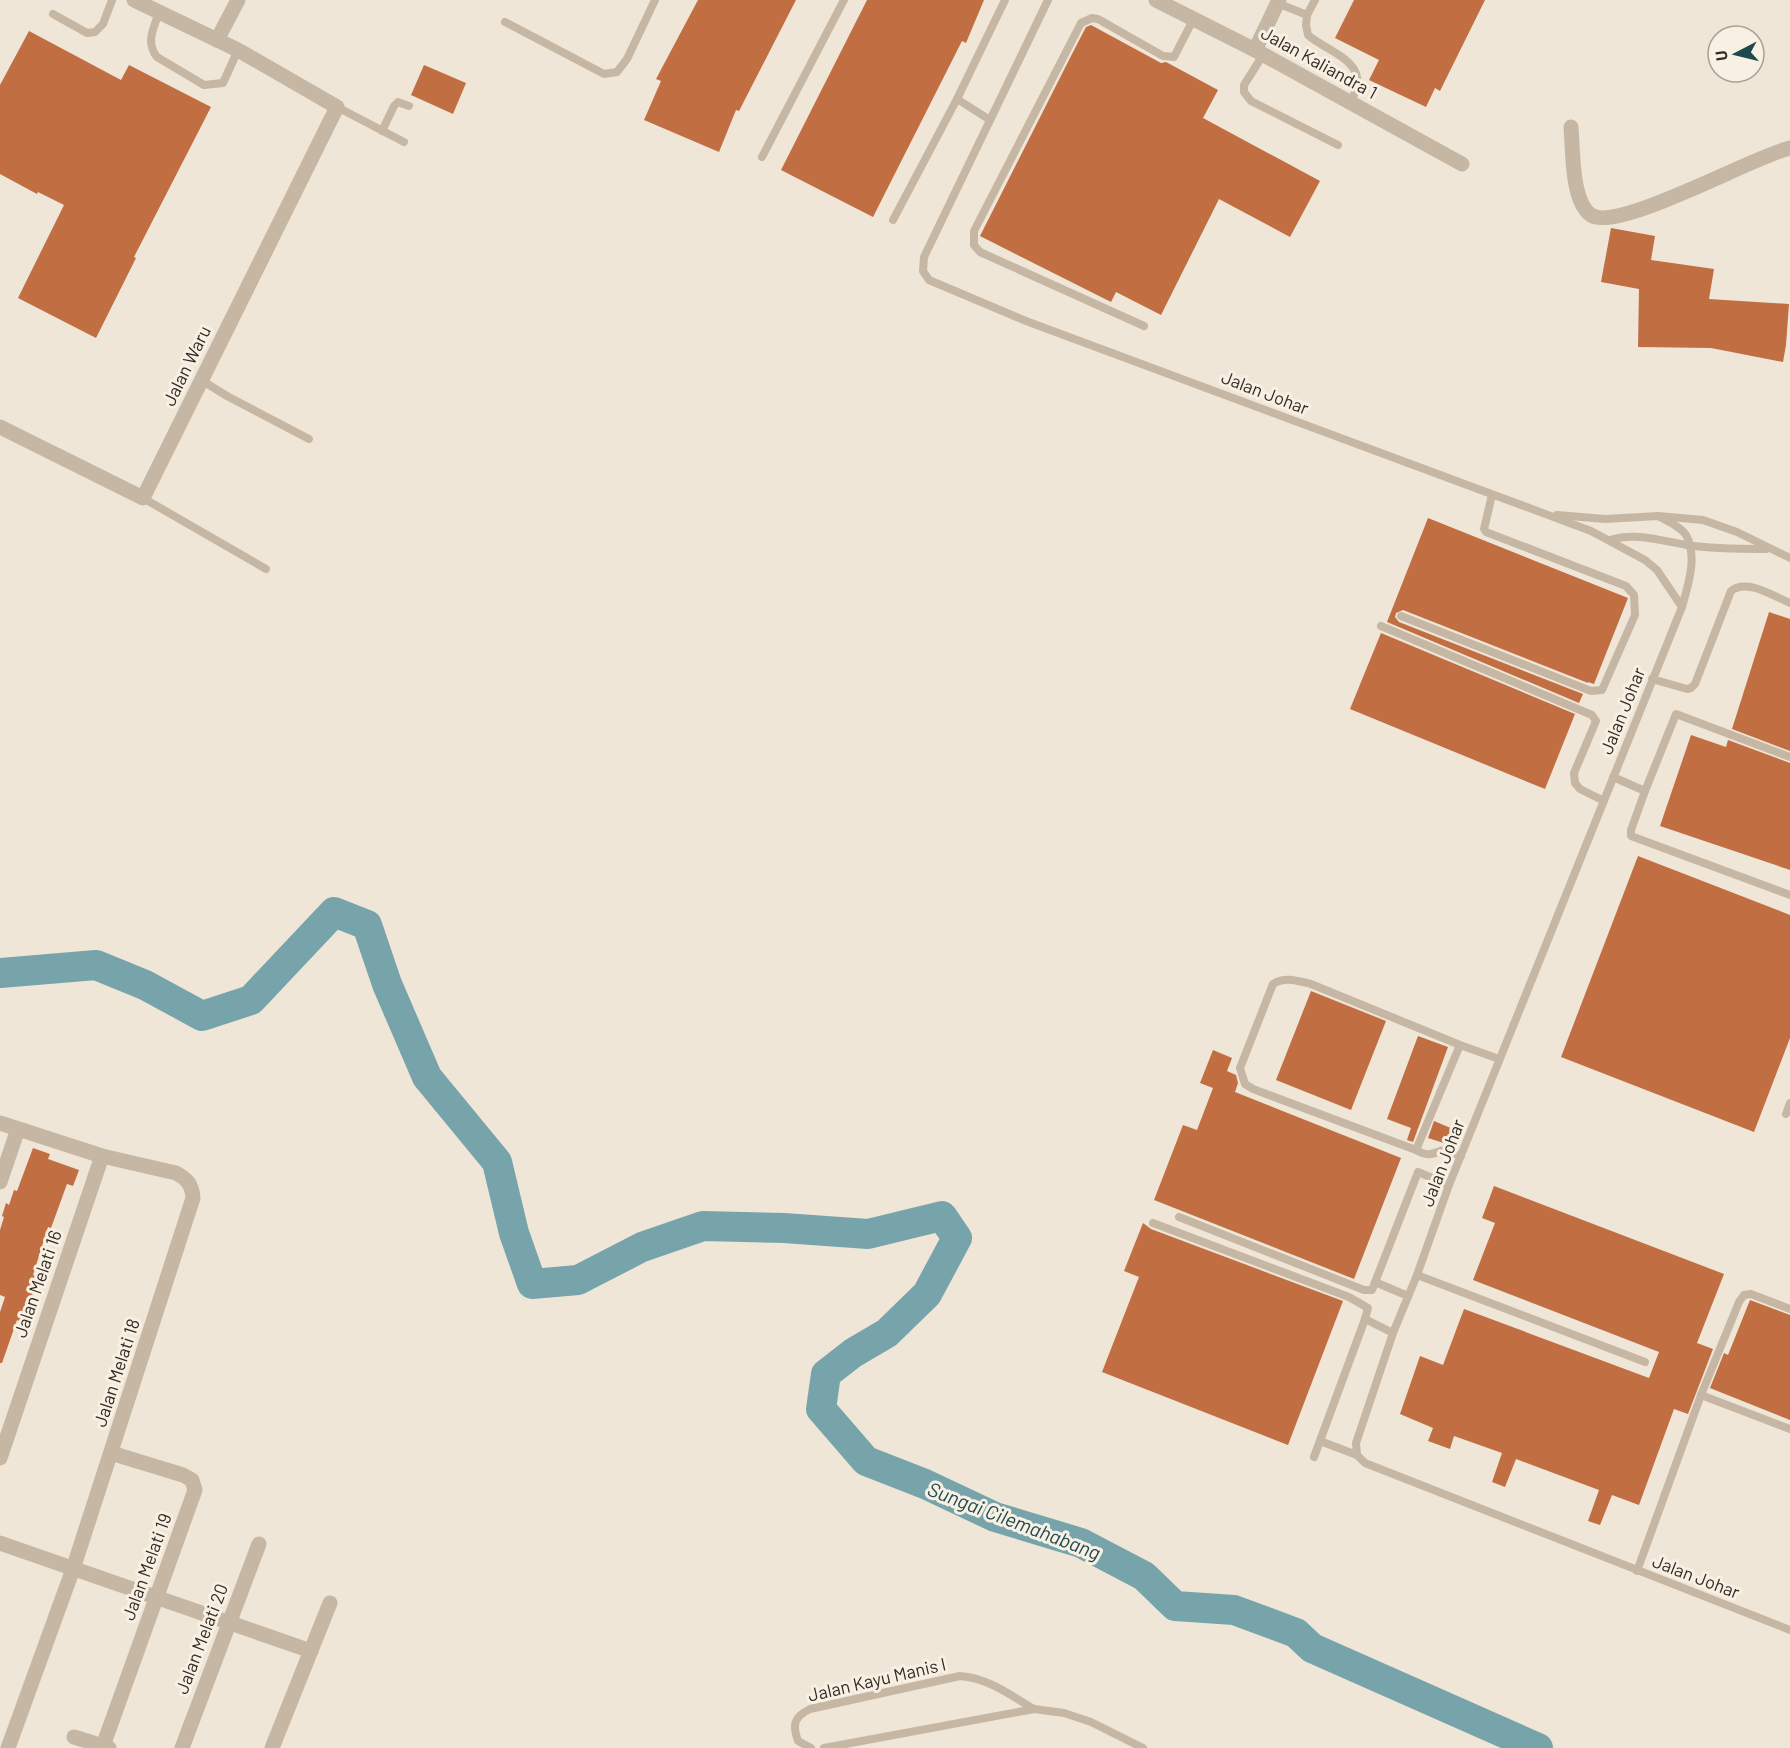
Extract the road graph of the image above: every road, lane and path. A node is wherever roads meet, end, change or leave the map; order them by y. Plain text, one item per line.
1 (112, 0) edge
2 (238, 0) edge
3 (655, 0) edge
4 (844, 0) edge
5 (1005, 0) edge
6 (1048, 0) edge
7 (1157, 0) edge
8 (1315, 0) edge
9 (141, 1) edge
10 (1278, 2) edge
11 (159, 12) junction
12 (53, 14) dead end
13 (1307, 15) junction
14 (1194, 18) junction
15 (505, 22) dead end
16 (217, 40) junction
17 (238, 50) junction
18 (1259, 52) junction
19 (957, 99) junction
20 (1351, 103) junction
21 (409, 106) dead end
22 (337, 107) junction
23 (990, 120) junction
24 (1571, 127) dead end
25 (382, 131) junction
26 (404, 142) dead end
27 (1338, 145) dead end
28 (1790, 148) edge
29 (762, 157) dead end
30 (1462, 164) dead end
31 (893, 220) dead end
32 (1144, 326) dead end
33 (201, 380) junction
34 (0, 427) edge
35 (309, 439) dead end
36 (1492, 495) junction
37 (143, 498) junction
38 (1549, 515) junction
39 (1658, 516) junction
40 (1610, 540) junction
41 (1689, 545) junction
42 (1768, 549) junction
43 (1790, 558) edge
44 (266, 569) dead end
45 (1790, 603) edge
46 (1682, 607) junction
47 (1401, 616) dead end
48 (1381, 627) dead end
49 (1652, 679) junction
50 (1790, 757) edge
51 (1613, 777) junction
52 (1645, 791) junction
53 (1604, 801) junction
54 (1790, 895) edge
55 (1460, 1045) junction
56 (1499, 1059) junction
57 (1790, 1102) edge
58 (1786, 1113) dead end
59 (0, 1123) edge
60 (18, 1129) junction
61 (1416, 1150) junction
62 (102, 1156) junction
63 (1461, 1156) junction
64 (0, 1182) edge
65 (1449, 1185) junction
66 (1179, 1217) dead end
67 (1153, 1223) dead end
68 (1417, 1275) junction
69 (1375, 1282) junction
70 (1408, 1296) junction
71 (1790, 1309) edge
72 (1365, 1319) junction
73 (1393, 1333) junction
74 (1645, 1362) dead end
75 (1701, 1395) junction
76 (1790, 1429) edge
77 (1320, 1441) junction
78 (111, 1453) junction
79 (1358, 1455) junction
80 (1314, 1457) dead end
81 (0, 1458) edge
82 (0, 1543) edge
83 (259, 1544) dead end
84 (73, 1569) junction
85 (1637, 1570) junction
86 (157, 1598) junction
87 (330, 1603) dead end
88 (230, 1622) junction
89 (1790, 1630) edge
90 (311, 1651) junction
91 (1034, 1709) junction
92 (74, 1737) dead end
93 (106, 1747) edge
94 (8, 1748) edge
95 (182, 1748) edge
96 (272, 1748) edge
97 (811, 1748) edge
98 (824, 1748) edge
99 (1143, 1748) edge

1 - 12 lane
2 - 16 street
3 - 15 lane
4 - 29 lane
5 - 19 lane
6 - 23 lane, Jalan Johar
7 - 14 street, Jalan Kaliandra 1
8 - 13 lane
9 - 11 street
10 - 13 lane
10 - 18 street
11 - 16 street
11 - 17 lane
13 - 20 lane
14 - 18 street, Jalan Kaliandra 1
14 - 32 lane
16 - 17 street
17 - 22 street
18 - 20 street, Jalan Kaliandra 1
18 - 27 lane
19 - 23 lane
19 - 31 lane
20 - 30 street, Jalan Kaliandra 1
21 - 25 lane
22 - 25 lane
22 - 33 street, Jalan Waru
23 - 36 lane, Jalan Johar
24 - 28 street
25 - 26 lane
33 - 35 lane
33 - 37 street, Jalan Waru
34 - 37 street
36 - 38 lane, Jalan Johar
36 - 47 lane
37 - 44 lane
38 - 39 lane
38 - 40 lane, Jalan Johar
39 - 41 lane
39 - 42 lane
40 - 41 lane
40 - 46 lane, Jalan Johar
41 - 42 lane
41 - 46 lane
42 - 43 lane
45 - 49 lane
46 - 49 lane, Jalan Johar
48 - 53 lane
49 - 51 lane, Jalan Johar
50 - 52 lane
51 - 52 lane
51 - 53 lane, Jalan Johar
52 - 54 lane
53 - 56 lane, Jalan Johar
55 - 56 lane
55 - 61 lane
55 - 61 lane
56 - 63 lane, Jalan Johar
57 - 58 lane
59 - 60 street
60 - 62 street
60 - 64 street
61 - 63 lane
62 - 78 street, Jalan Melati 18
62 - 81 street, Jalan Melati 16
63 - 65 lane, Jalan Johar
65 - 68 lane, Jalan Johar
65 - 69 lane
66 - 69 lane
67 - 72 lane
68 - 70 lane, Jalan Johar
68 - 74 lane
69 - 70 lane
70 - 73 lane, Jalan Johar
71 - 75 lane
72 - 73 lane
72 - 77 lane
73 - 79 lane, Jalan Johar
75 - 76 lane
75 - 85 lane
77 - 79 lane
77 - 80 lane
78 - 84 street, Jalan Melati 18
78 - 86 street, Jalan Melati 19
79 - 85 lane, Jalan Johar
82 - 84 street
83 - 88 street, Jalan Melati 20
84 - 86 street
84 - 94 street, Jalan Melati 18
85 - 89 lane, Jalan Johar
86 - 88 street
86 - 93 street, Jalan Melati 19
87 - 90 street
88 - 90 street
88 - 95 street, Jalan Melati 20
90 - 96 street
91 - 97 lane, Jalan Kayu Manis I
91 - 98 lane, Jalan Kayu Manis I
91 - 99 lane, Jalan Kayu Manis I
92 - 93 street

